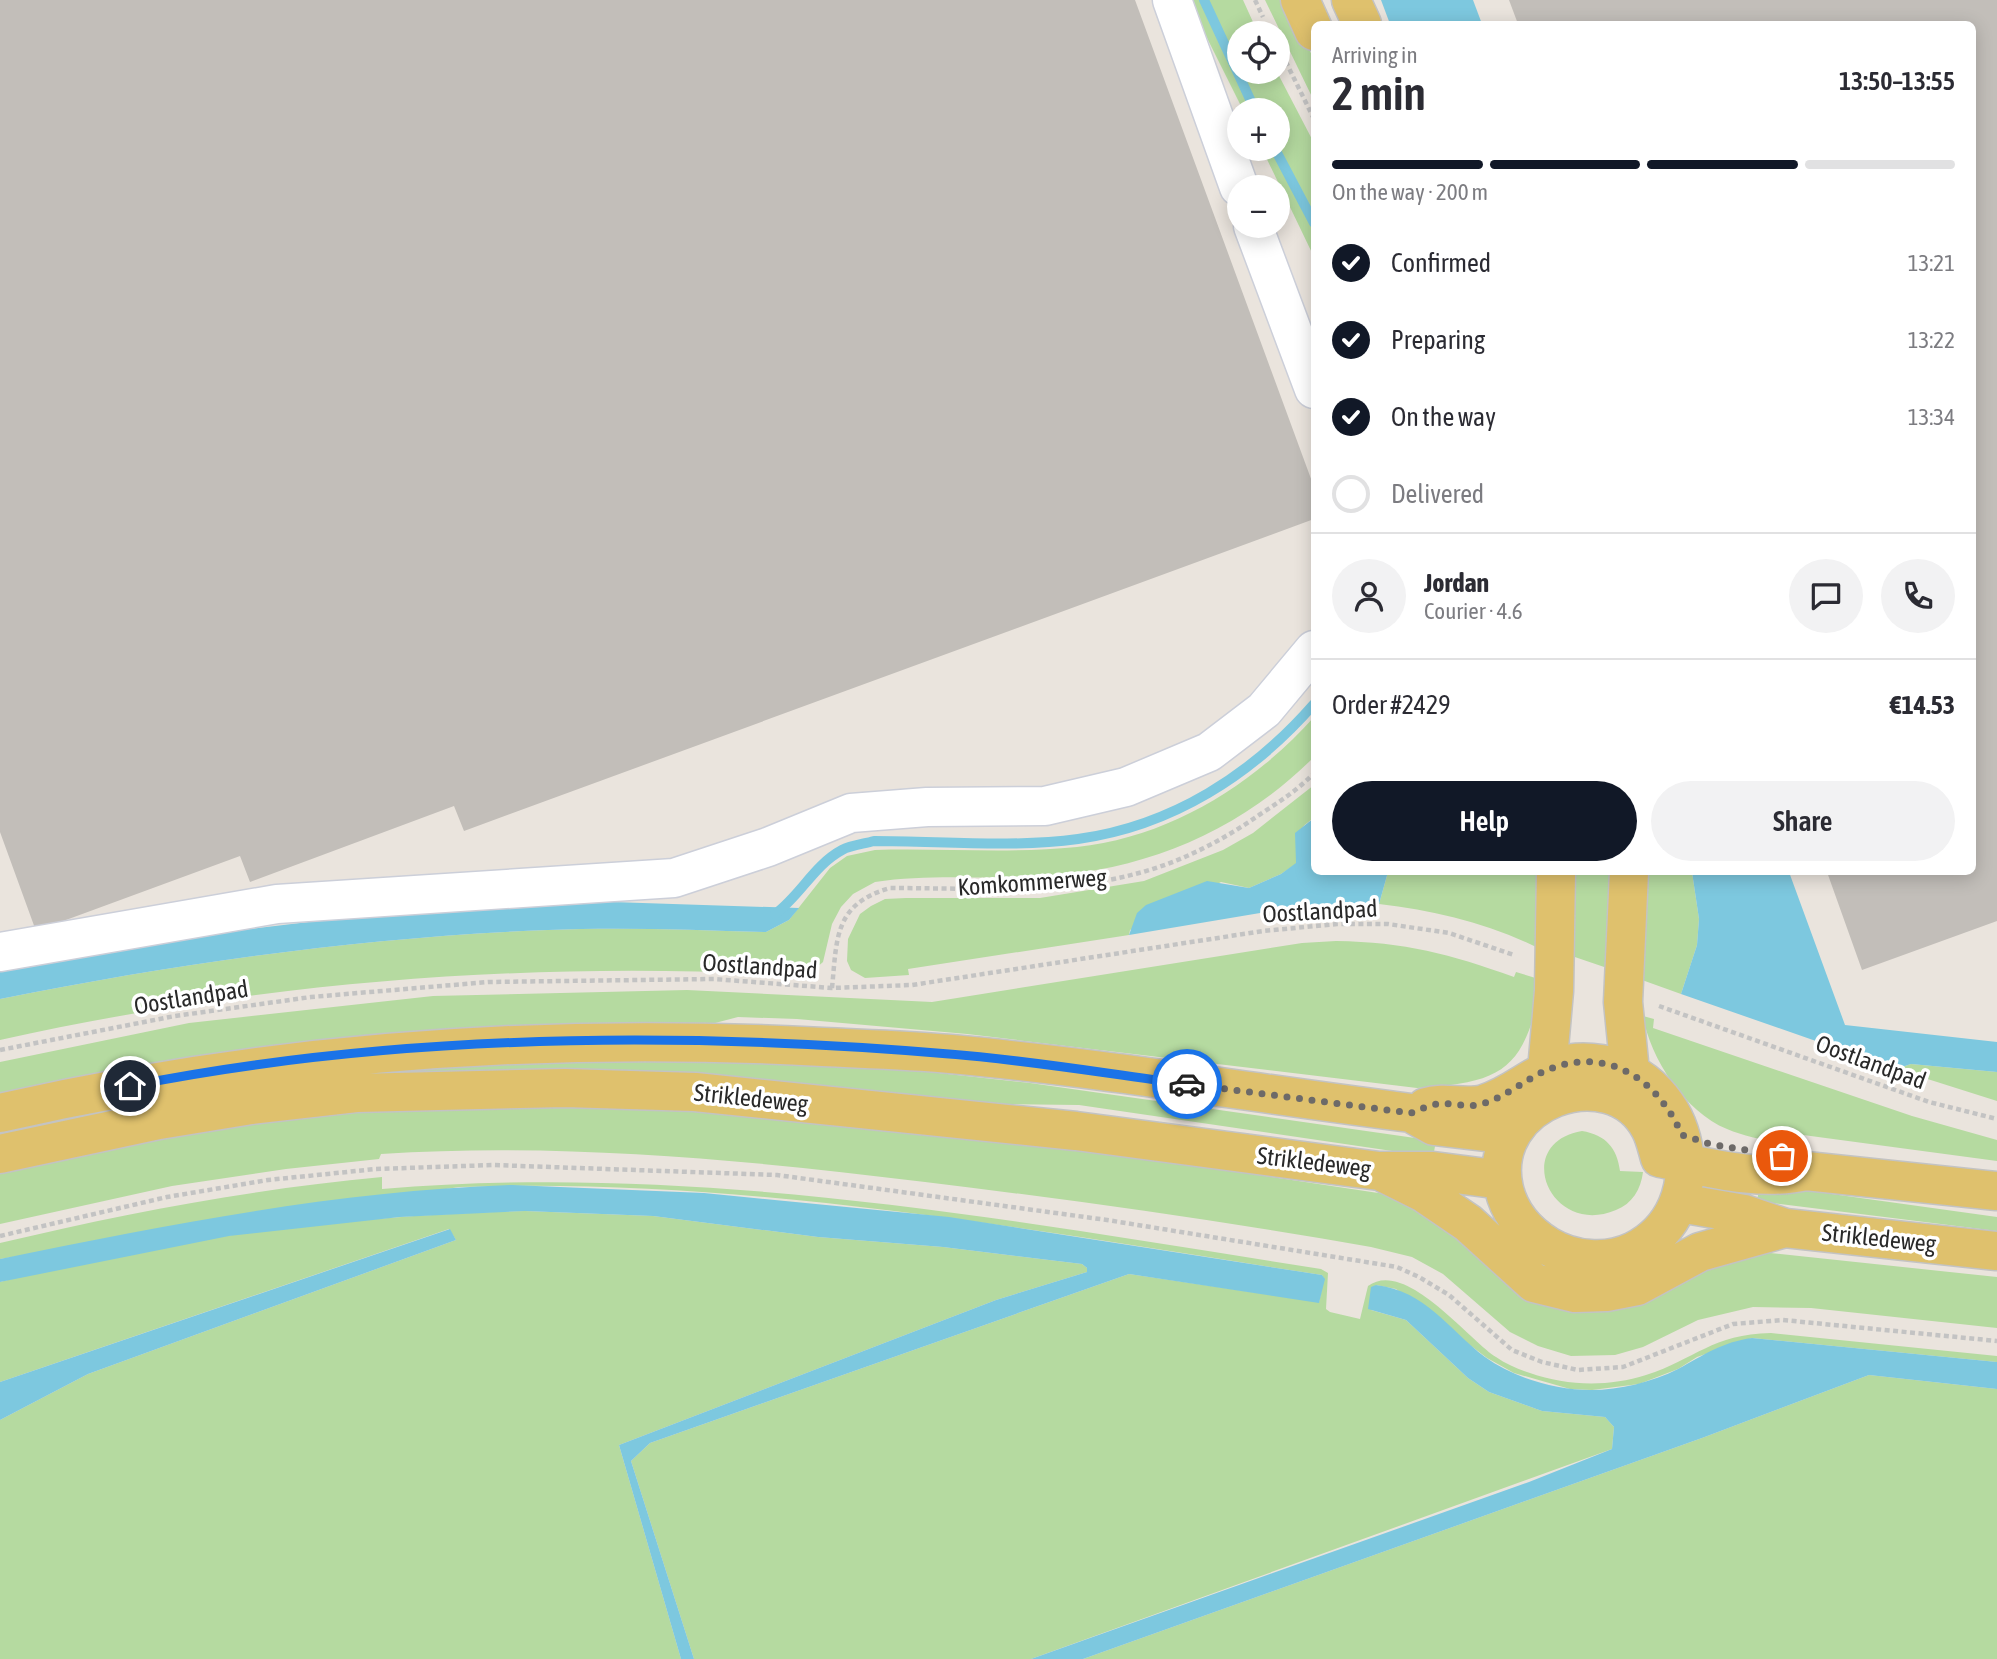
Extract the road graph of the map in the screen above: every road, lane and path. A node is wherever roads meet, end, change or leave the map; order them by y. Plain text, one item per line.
1 (1172, 0) edge
2 (1300, 0) edge
3 (1351, 0) edge
4 (1361, 21) edge
5 (1311, 24) edge
6 (1290, 70) edge
7 (1311, 113) edge
8 (1235, 175) edge
9 (1257, 238) edge
10 (1311, 381) edge
11 (1311, 654) edge
12 (1311, 776) edge
13 (1556, 875) edge
14 (1629, 875) edge
15 (0, 952) edge
16 (1514, 955) dead end
17 (832, 988) junction
18 (1655, 1005) dead end
19 (0, 1050) edge
20 (1630, 1072) junction
21 (1545, 1086) junction
22 (0, 1113) edge
23 (1411, 1113) junction
24 (1997, 1119) edge
25 (1511, 1135) junction
26 (1684, 1149) junction
27 (0, 1154) edge
28 (1380, 1171) junction
29 (1502, 1180) junction
30 (1997, 1191) edge
31 (1679, 1203) junction
32 (1784, 1228) junction
33 (0, 1236) edge
34 (1997, 1251) edge
35 (1997, 1341) edge

1 - 8 lane
2 - 5 main road
3 - 4 main road
6 - 7 path
9 - 10 lane
11 - 15 lane
12 - 17 path, Komkommerweg
13 - 21 main road
14 - 20 main road
16 - 17 path, Oostlandpad
17 - 19 path, Oostlandpad
18 - 24 path, Oostlandpad
20 - 21 main road
20 - 26 main road
21 - 23 main road, Strikledeweg
21 - 25 main road
21 - 26 main road
22 - 23 main road, Strikledeweg
23 - 25 main road, Strikledeweg
25 - 29 main road
26 - 30 main road
26 - 31 main road
27 - 28 main road, Strikledeweg
28 - 29 main road, Strikledeweg
28 - 32 main road
29 - 31 main road
31 - 32 main road, Strikledeweg
32 - 34 main road, Strikledeweg
33 - 35 path

